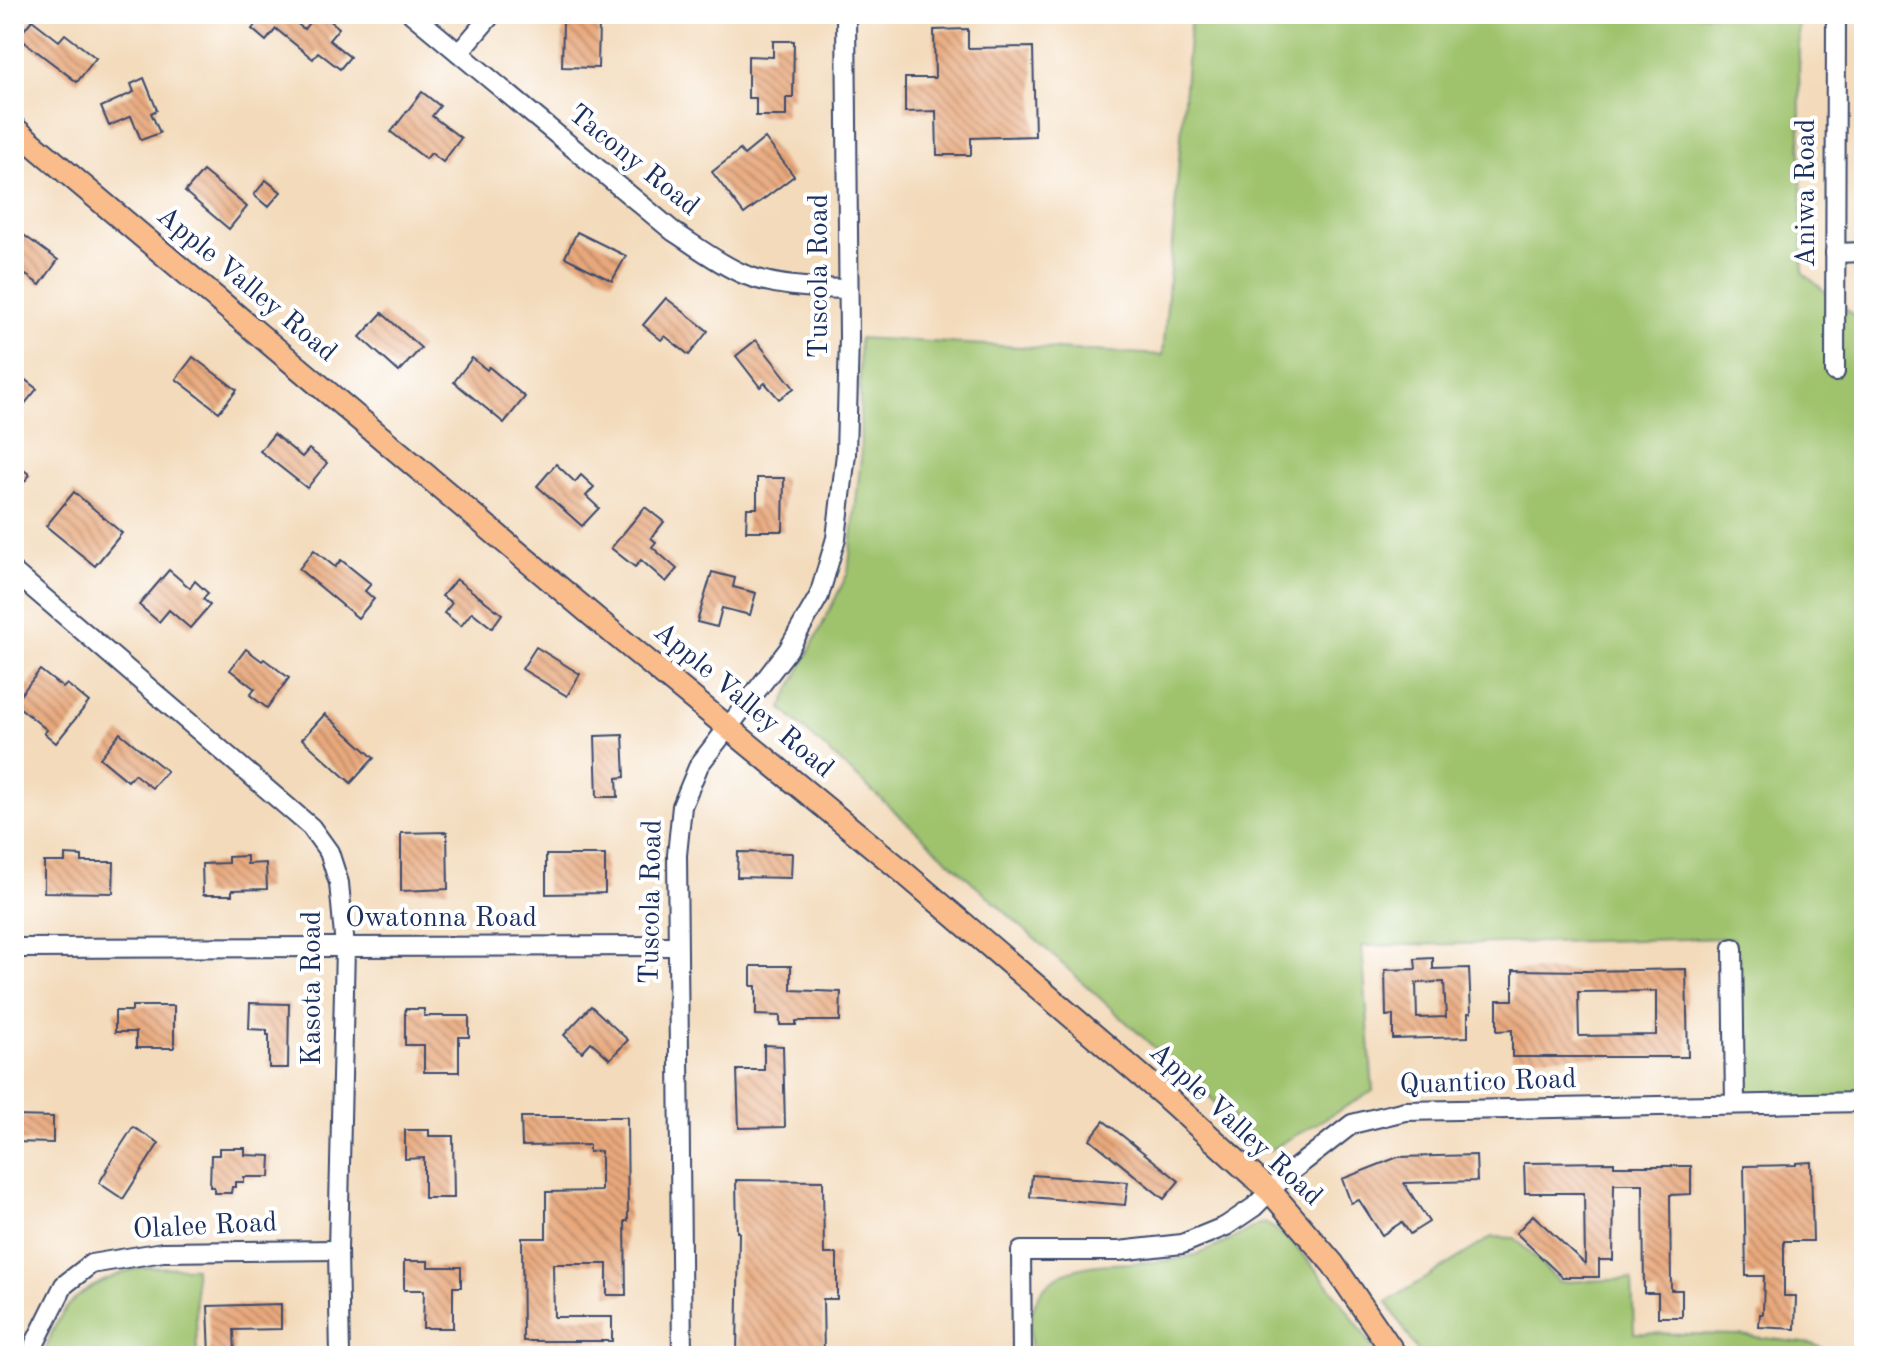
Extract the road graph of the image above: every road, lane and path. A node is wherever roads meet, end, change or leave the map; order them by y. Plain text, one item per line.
1 (412, 14) edge
2 (492, 14) edge
3 (846, 14) edge
4 (1836, 14) edge
5 (459, 53) junction
6 (14, 128) edge
7 (1864, 252) edge
8 (1835, 253) junction
9 (848, 289) junction
10 (1835, 372) dead end
11 (14, 572) edge
12 (727, 728) junction
13 (677, 946) junction
14 (345, 947) junction
15 (14, 948) edge
16 (1733, 948) dead end
17 (1864, 1102) edge
18 (1735, 1104) junction
19 (1271, 1192) junction
20 (338, 1250) junction
21 (32, 1356) edge
22 (340, 1356) edge
23 (682, 1356) edge
24 (1022, 1356) edge
25 (1396, 1356) edge

1 - 5 street, Tacony Road
2 - 5 street
3 - 9 street, Tuscola Road
4 - 8 street, Aniwa Road
5 - 9 street, Tacony Road
6 - 12 main road, Apple Valley Road
7 - 8 street
8 - 10 street, Aniwa Road
9 - 12 street, Tuscola Road
11 - 14 street, Kasota Road
12 - 13 street, Tuscola Road
12 - 19 main road, Apple Valley Road
13 - 14 street, Owatonna Road
13 - 23 street, Tuscola Road
14 - 15 street, Owatonna Road
14 - 20 street, Kasota Road
16 - 18 street
17 - 18 street, Quantico Road
18 - 19 street, Quantico Road
19 - 24 street, Quantico Road
19 - 25 main road, Apple Valley Road
20 - 21 street, Olalee Road
20 - 22 street, Kasota Road

